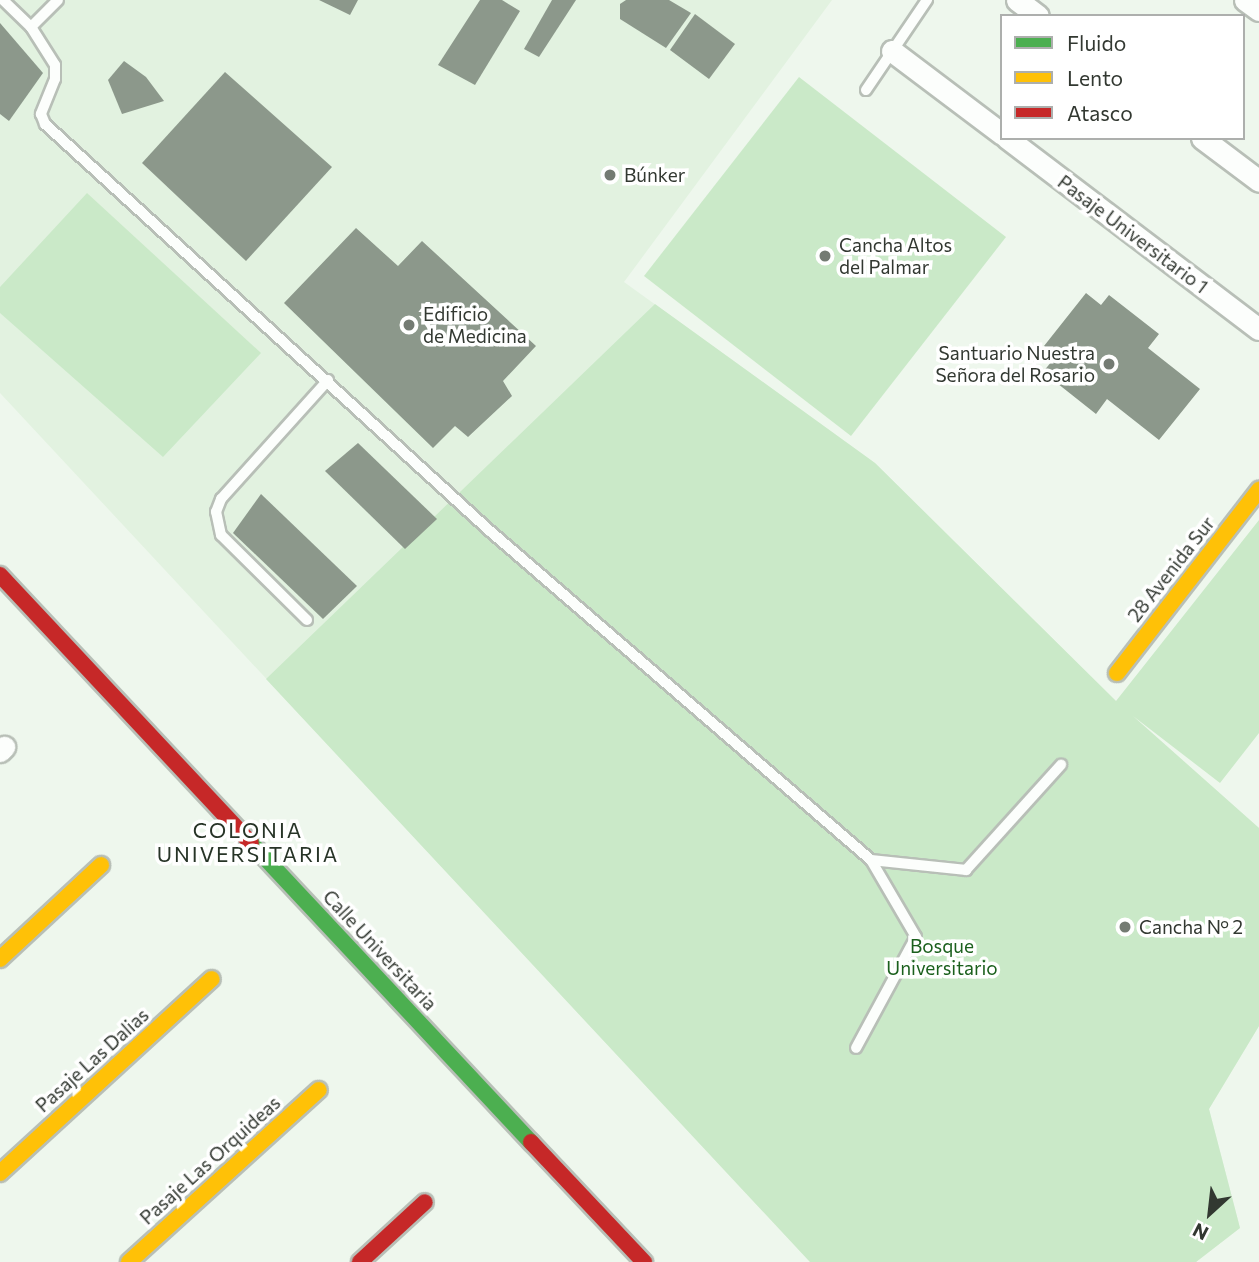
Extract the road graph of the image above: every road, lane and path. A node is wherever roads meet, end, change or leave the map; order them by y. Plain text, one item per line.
1 (3, 0) edge
2 (58, 0) edge
3 (927, 0) edge
4 (1017, 0) edge
5 (1245, 0) edge
6 (1259, 10) edge
7 (1035, 14) edge
8 (31, 27) junction
9 (892, 51) junction
10 (866, 90) dead end
11 (1000, 132) edge
12 (1010, 140) edge
13 (1205, 140) edge
14 (1259, 181) edge
15 (1259, 330) edge
16 (328, 380) junction
17 (1259, 490) edge
18 (0, 575) edge
19 (307, 620) dead end
20 (1117, 673) dead end
21 (1061, 765) dead end
22 (871, 860) junction
23 (101, 865) dead end
24 (0, 959) edge
25 (212, 979) dead end
26 (856, 1048) dead end
27 (319, 1090) dead end
28 (0, 1172) edge
29 (425, 1202) dead end
30 (632, 1258) edge
31 (129, 1262) edge
32 (359, 1262) edge

1 - 8 lane
2 - 8 lane
3 - 9 lane
4 - 7 street
5 - 6 street
8 - 16 lane
9 - 10 lane
9 - 11 street
12 - 15 street, Pasaje Universitario 1
13 - 14 street
16 - 19 lane
16 - 22 lane
17 - 20 street, 28 Avenida Sur
18 - 30 street, Calle Universitaria
21 - 22 lane
22 - 26 lane
23 - 24 street
25 - 28 street, Pasaje Las Dalias
27 - 31 street, Pasaje Las Orquideas
29 - 32 street

